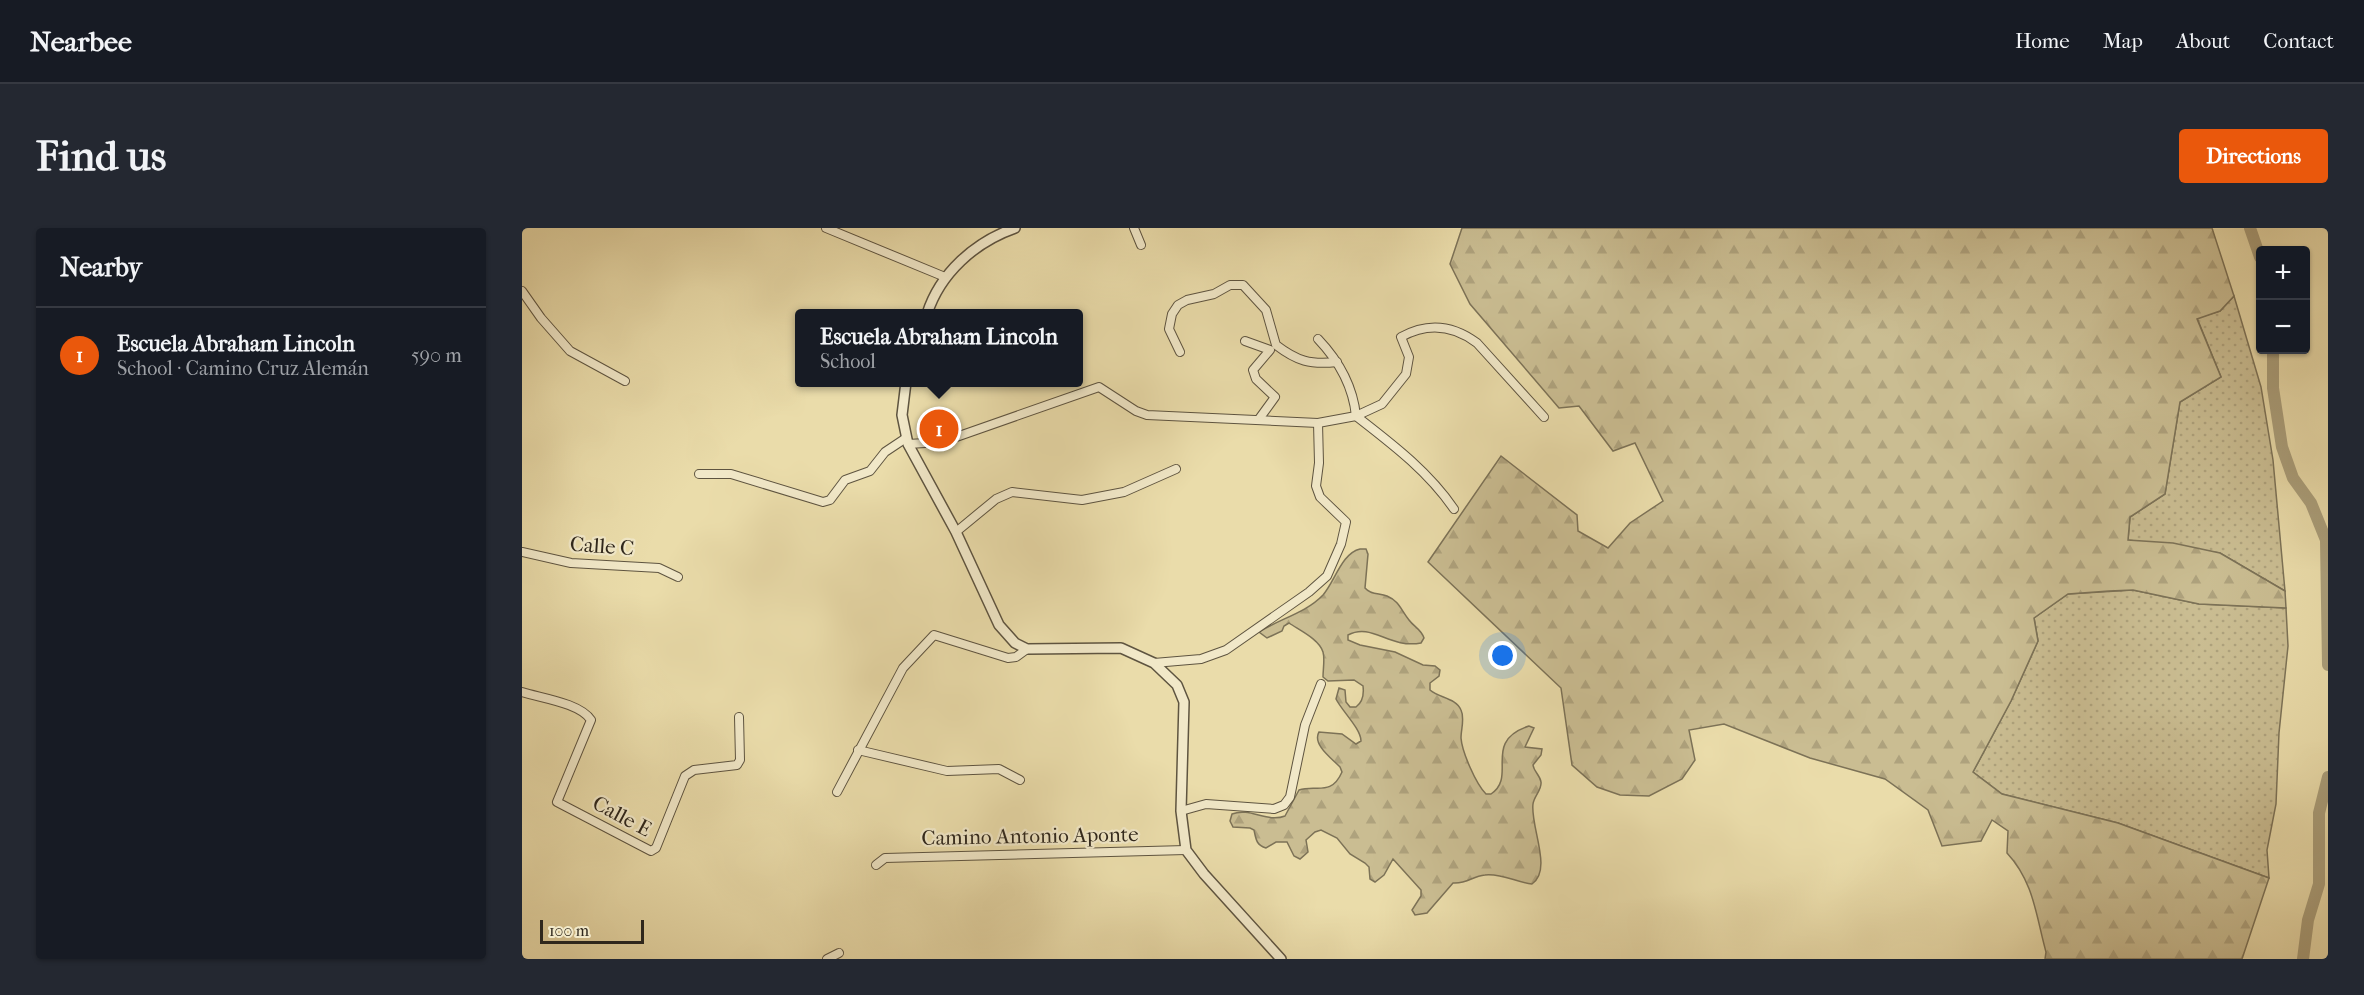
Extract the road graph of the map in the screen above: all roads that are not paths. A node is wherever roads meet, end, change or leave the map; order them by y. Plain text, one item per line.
1 (826, 228) edge
2 (1015, 228) edge
3 (1134, 228) edge
4 (1004, 230) edge
5 (1141, 245) dead end
6 (945, 277) junction
7 (522, 291) edge
8 (929, 309) edge
9 (1318, 339) dead end
10 (1245, 341) dead end
11 (1180, 352) dead end
12 (1337, 362) junction
13 (625, 381) dead end
14 (905, 387) edge
15 (1356, 416) junction
16 (1544, 417) dead end
17 (1259, 419) junction
18 (1318, 423) junction
19 (907, 441) junction
20 (1176, 469) dead end
21 (699, 474) dead end
22 (1454, 509) dead end
23 (956, 532) junction
24 (522, 552) edge
25 (678, 577) dead end
26 (1027, 649) junction
27 (1154, 663) junction
28 (1321, 684) dead end
29 (522, 692) edge
30 (739, 717) dead end
31 (858, 750) junction
32 (1020, 780) dead end
33 (837, 792) dead end
34 (1181, 811) junction
35 (1186, 850) junction
36 (876, 865) dead end
37 (839, 953) dead end
38 (826, 959) edge
39 (1281, 959) edge

1 - 6 street
2 - 4 street
3 - 5 street
4 - 6 street
6 - 8 street
7 - 13 street
9 - 12 street
10 - 17 street
11 - 12 street
12 - 15 street
14 - 19 street
15 - 16 street
15 - 18 street
15 - 22 street
17 - 18 street
17 - 19 street
18 - 27 street
19 - 21 street
19 - 23 street
20 - 23 street
23 - 26 street
24 - 25 street, Calle C
26 - 27 street
26 - 31 street
27 - 34 street
28 - 34 street
29 - 30 street, Calle E
31 - 32 street
31 - 33 street
34 - 35 street
35 - 36 street, Camino Antonio Aponte
35 - 39 street
37 - 38 street

